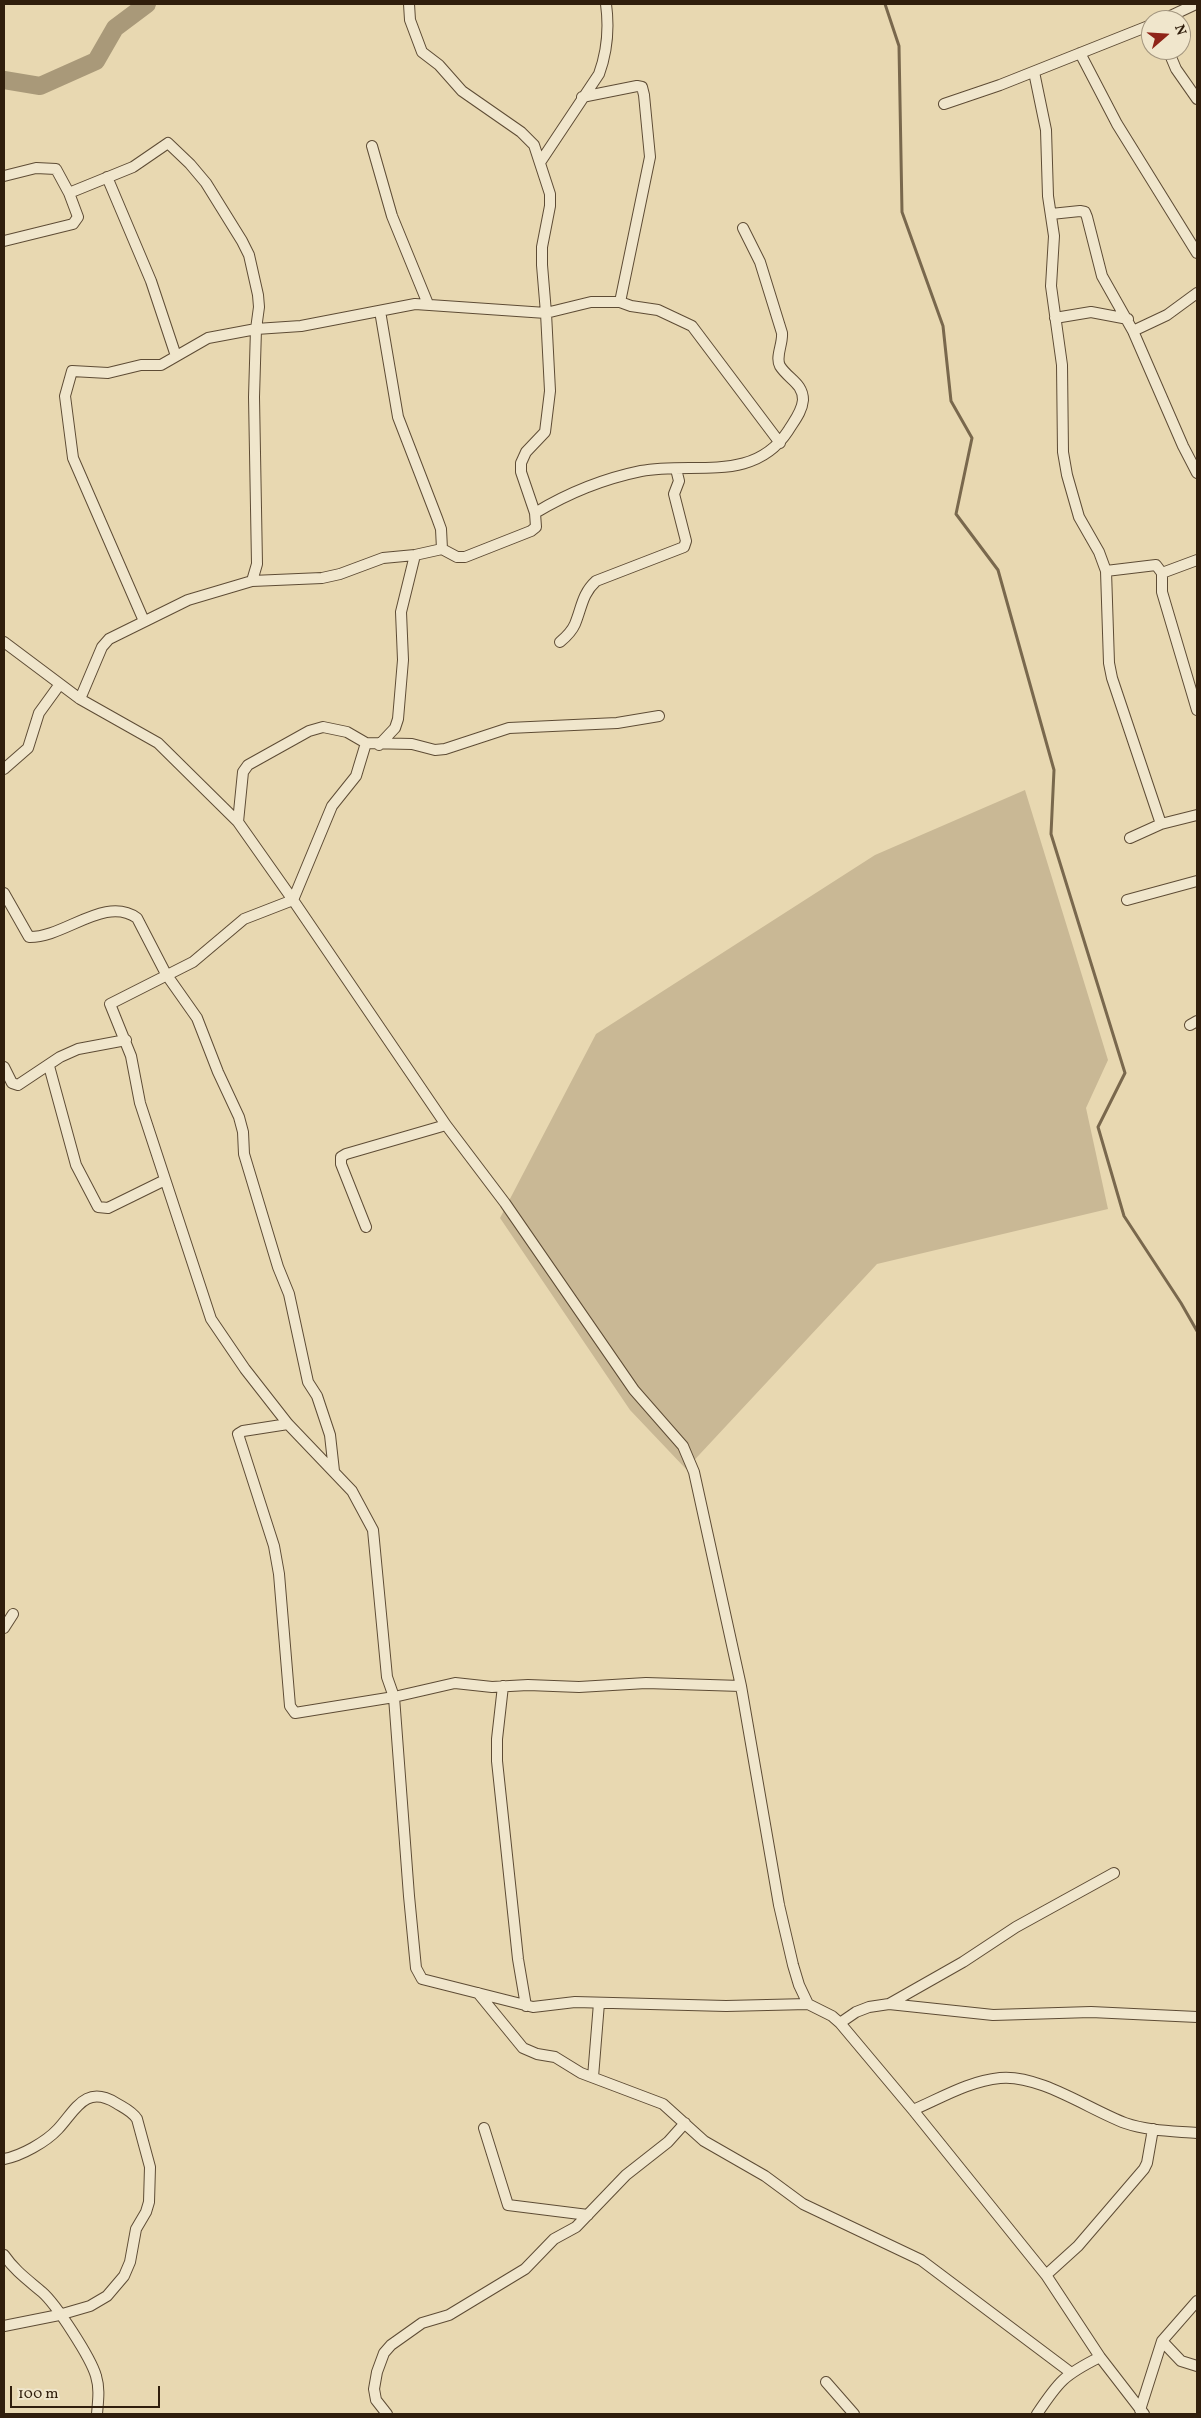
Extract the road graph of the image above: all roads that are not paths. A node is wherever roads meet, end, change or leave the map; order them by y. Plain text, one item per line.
1 (409, 4) edge
2 (606, 4) edge
3 (1196, 4) edge
4 (1183, 10) edge
5 (1141, 29) edge
6 (1080, 53) junction
7 (1172, 60) edge
8 (1034, 72) junction
9 (582, 97) junction
10 (1197, 99) edge
11 (944, 104) dead end
12 (372, 146) dead end
13 (541, 161) junction
14 (4, 176) edge
15 (107, 178) junction
16 (69, 192) junction
17 (1051, 214) junction
18 (743, 228) dead end
19 (4, 241) edge
20 (1197, 253) edge
21 (1197, 293) edge
22 (620, 302) junction
23 (428, 304) junction
24 (380, 311) junction
25 (546, 313) junction
26 (1055, 318) junction
27 (1128, 319) junction
28 (256, 329) junction
29 (1134, 331) junction
30 (176, 356) junction
31 (780, 443) junction
32 (676, 469) junction
33 (1197, 473) edge
34 (535, 513) junction
35 (442, 549) junction
36 (415, 555) junction
37 (1197, 560) edge
38 (1106, 571) junction
39 (1162, 573) junction
40 (252, 581) junction
41 (144, 621) junction
42 (4, 642) edge
43 (560, 642) dead end
44 (60, 684) junction
45 (80, 699) junction
46 (1197, 710) edge
47 (659, 716) dead end
48 (366, 743) junction
49 (380, 745) junction
50 (4, 769) edge
51 (1197, 815) edge
52 (238, 822) junction
53 (1161, 824) junction
54 (1130, 838) dead end
55 (1196, 882) edge
56 (4, 892) edge
57 (293, 900) junction
58 (1127, 900) dead end
59 (166, 974) junction
60 (126, 1040) junction
61 (49, 1066) junction
62 (4, 1067) edge
63 (446, 1125) junction
64 (165, 1180) junction
65 (366, 1227) dead end
66 (288, 1424) junction
67 (334, 1471) junction
68 (13, 1614) dead end
69 (4, 1628) edge
70 (503, 1686) junction
71 (741, 1686) junction
72 (394, 1697) junction
73 (1114, 1873) dead end
74 (478, 1994) junction
75 (599, 2003) junction
76 (808, 2004) junction
77 (889, 2004) junction
78 (526, 2006) junction
79 (1197, 2017) edge
80 (840, 2023) junction
81 (593, 2077) junction
82 (913, 2110) junction
83 (685, 2122) junction
84 (484, 2128) dead end
85 (1153, 2129) junction
86 (1197, 2133) edge
87 (4, 2159) edge
88 (588, 2215) junction
89 (4, 2255) edge
90 (1046, 2275) junction
91 (1197, 2301) edge
92 (59, 2315) junction
93 (4, 2326) edge
94 (1162, 2341) junction
95 (1100, 2357) junction
96 (1197, 2366) edge
97 (1070, 2372) junction
98 (826, 2382) dead end
99 (1142, 2412) edge
100 (98, 2414) edge
101 (387, 2414) edge
102 (854, 2414) edge
103 (1037, 2414) edge

1 - 13 street
2 - 9 street
3 - 4 street
5 - 6 street
6 - 8 street
6 - 20 street
7 - 10 street
8 - 11 street
8 - 17 street
9 - 13 street
9 - 22 street
12 - 23 street
13 - 25 street
14 - 16 street
15 - 16 street
15 - 28 street
15 - 30 street
16 - 19 street
17 - 26 street
17 - 27 street
18 - 31 street
21 - 29 street
22 - 25 street
22 - 31 street
23 - 24 street
23 - 25 street
24 - 28 street
24 - 35 street
25 - 34 street
26 - 27 street
26 - 38 street
27 - 29 street
28 - 30 street
28 - 40 street
29 - 33 street
30 - 41 street
31 - 32 street
32 - 34 street
32 - 43 street
34 - 35 street
35 - 36 street
36 - 40 street
36 - 49 street
37 - 39 street
38 - 39 street
38 - 53 street
39 - 46 street
40 - 41 street
41 - 45 street
42 - 44 street
44 - 45 street
44 - 50 street
45 - 52 street
47 - 49 street
48 - 49 street
48 - 52 street
48 - 57 street
51 - 53 street
52 - 57 street
53 - 54 street
55 - 58 street
56 - 59 street
57 - 59 street
57 - 63 street
59 - 60 street
59 - 67 street
60 - 61 street
60 - 64 street
61 - 62 street
61 - 64 street
63 - 65 street
63 - 71 street
64 - 66 street
66 - 67 street
66 - 72 street
67 - 72 street
68 - 69 street
70 - 71 street
70 - 72 street
70 - 78 street
71 - 76 street
72 - 74 street
73 - 77 street
74 - 78 street
74 - 81 street
75 - 76 street
75 - 78 street
75 - 81 street
76 - 80 street
77 - 79 street
77 - 80 street
80 - 82 street
81 - 83 street
82 - 85 street
82 - 90 street
83 - 88 street
83 - 97 street
84 - 88 street
85 - 86 street
85 - 90 street
87 - 92 street
88 - 101 street
89 - 92 street
90 - 95 street
91 - 94 street
92 - 93 street
92 - 100 street
94 - 96 street
94 - 99 street
95 - 97 street
95 - 99 street
97 - 103 street
98 - 102 street

